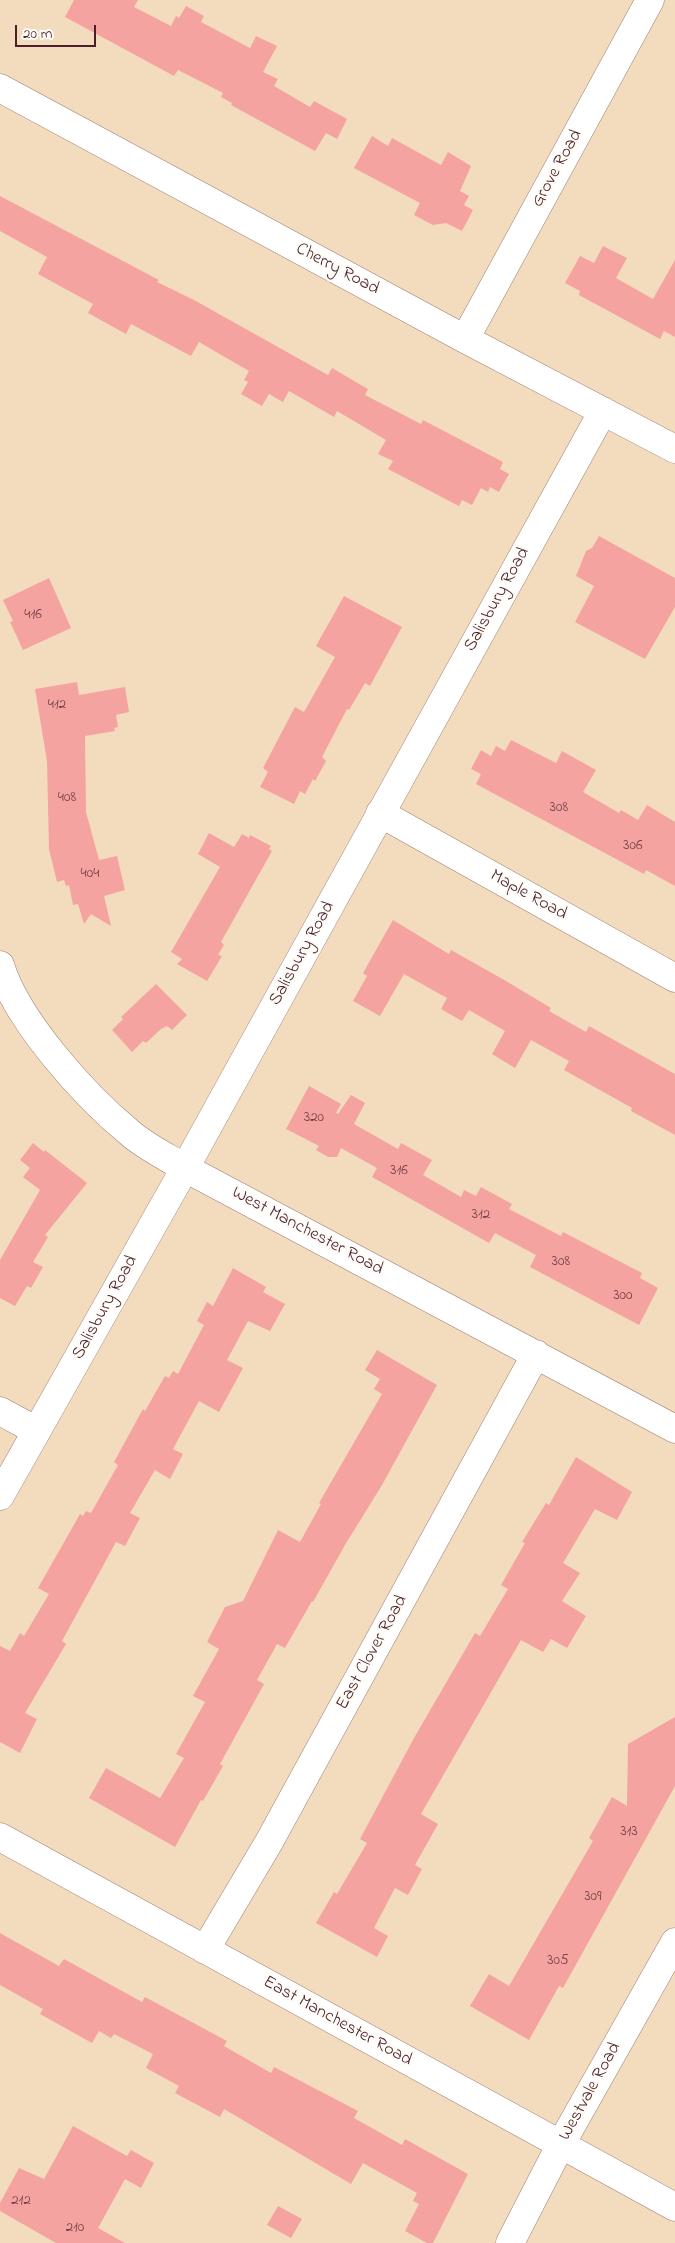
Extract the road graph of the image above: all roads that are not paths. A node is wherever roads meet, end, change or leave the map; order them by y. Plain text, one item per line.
1 (650, 0) edge
2 (0, 88) edge
3 (465, 339) junction
4 (603, 411) junction
5 (675, 449) edge
6 (380, 813) junction
7 (0, 965) edge
8 (675, 978) edge
9 (185, 1168) junction
10 (536, 1354) junction
11 (0, 1410) edge
12 (672, 1420) edge
13 (37, 1431) junction
14 (0, 1496) edge
15 (0, 1837) edge
16 (675, 1942) edge
17 (205, 1950) junction
18 (562, 2144) junction
19 (675, 2206) edge
20 (510, 2243) edge

1 - 3 street, Grove Road
2 - 3 street, Cherry Road
3 - 4 street, Cherry Road
4 - 5 street, Cherry Road
4 - 6 street, Salisbury Road
6 - 8 street, Maple Road
6 - 9 street, Salisbury Road
7 - 9 street, West Manchester Road
9 - 10 street, West Manchester Road
9 - 13 street, Salisbury Road
10 - 12 street, West Manchester Road
10 - 17 street, East Clover Road
11 - 13 street
13 - 14 street, Salisbury Road
15 - 17 street, East Manchester Road
16 - 18 street, Westvale Road
17 - 18 street, East Manchester Road
18 - 19 street, East Manchester Road
18 - 20 street, Westvale Road

